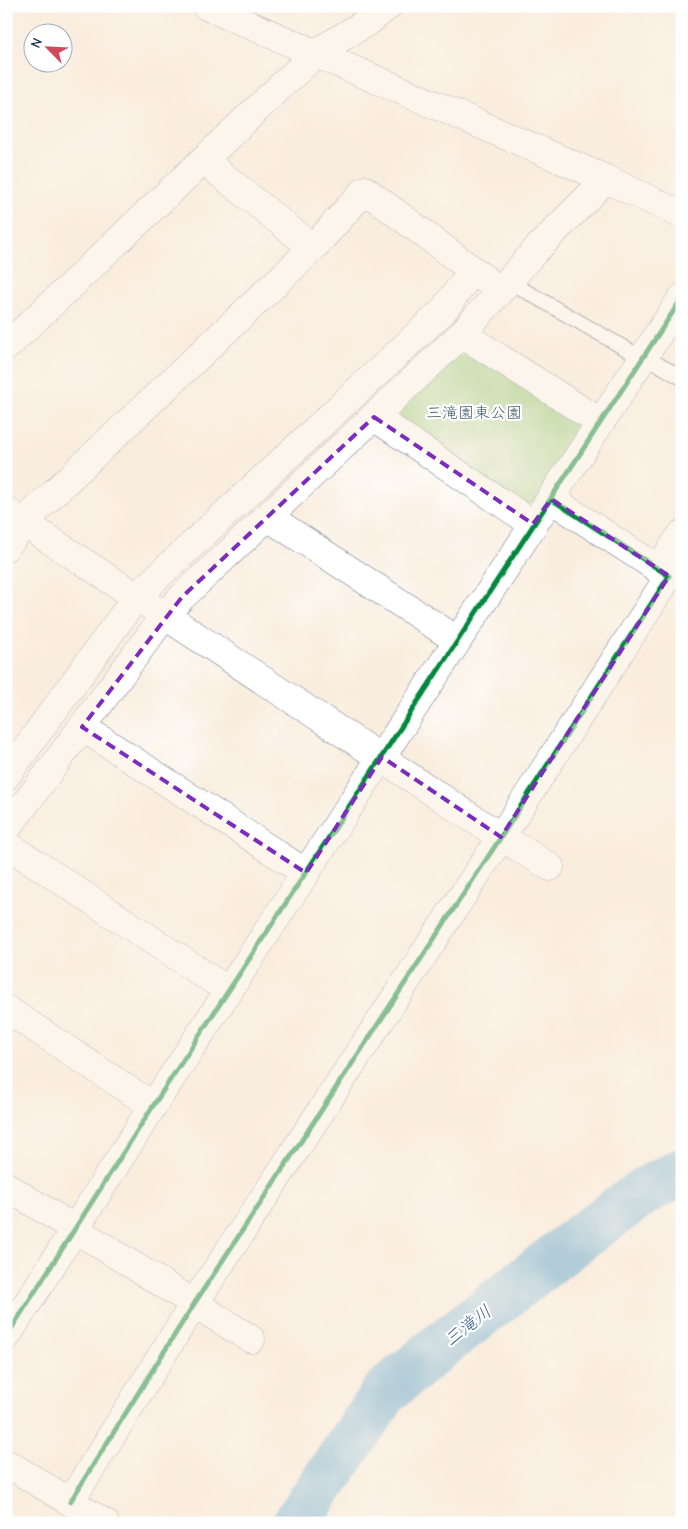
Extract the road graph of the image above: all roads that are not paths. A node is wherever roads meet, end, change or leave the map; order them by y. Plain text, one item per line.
1 (206, 6) edge
2 (388, 6) edge
3 (316, 53) junction
4 (203, 160) junction
5 (606, 179) junction
6 (682, 215) edge
7 (313, 248) junction
8 (473, 270) junction
9 (504, 286) junction
10 (682, 298) edge
11 (462, 334) junction
12 (6, 347) edge
13 (642, 357) junction
14 (682, 378) edge
15 (374, 417) junction
16 (600, 422) junction
17 (551, 499) junction
18 (15, 517) edge
19 (268, 517) junction
20 (533, 524) junction
21 (682, 534) edge
22 (6, 548) edge
23 (658, 569) junction
24 (137, 596) junction
25 (166, 615) junction
26 (457, 640) junction
27 (82, 727) junction
28 (382, 757) junction
29 (6, 776) edge
30 (6, 830) edge
31 (501, 837) junction
32 (6, 844) edge
33 (550, 867) dead end
34 (306, 873) junction
35 (229, 991) junction
36 (6, 1010) edge
37 (154, 1106) junction
38 (6, 1186) edge
39 (75, 1228) junction
40 (194, 1304) junction
41 (6, 1337) edge
42 (251, 1339) dead end
43 (6, 1463) edge
44 (70, 1502) junction
45 (105, 1523) edge

1 - 3 street
2 - 3 street
3 - 4 street
3 - 5 street
4 - 7 street
4 - 12 street
5 - 6 street
5 - 9 street
7 - 8 street
7 - 18 street
8 - 9 street
8 - 24 street
9 - 11 street
9 - 13 lane
10 - 13 street
11 - 15 street
11 - 16 street
13 - 14 lane
13 - 16 street
15 - 19 street
15 - 20 street
16 - 17 street
17 - 20 street
17 - 23 street
18 - 22 street
18 - 24 street
19 - 25 street
19 - 26 street
20 - 26 street
21 - 23 street
23 - 31 street
24 - 25 street
24 - 29 street
25 - 27 street
25 - 28 street
26 - 28 street
27 - 30 street
27 - 34 street
28 - 31 street
28 - 34 street
31 - 33 street
31 - 40 street
32 - 35 street
34 - 35 street
35 - 37 street
36 - 37 street
37 - 39 street
38 - 39 street
39 - 40 street
39 - 41 street
40 - 42 street
40 - 44 street
43 - 44 street
44 - 45 street

